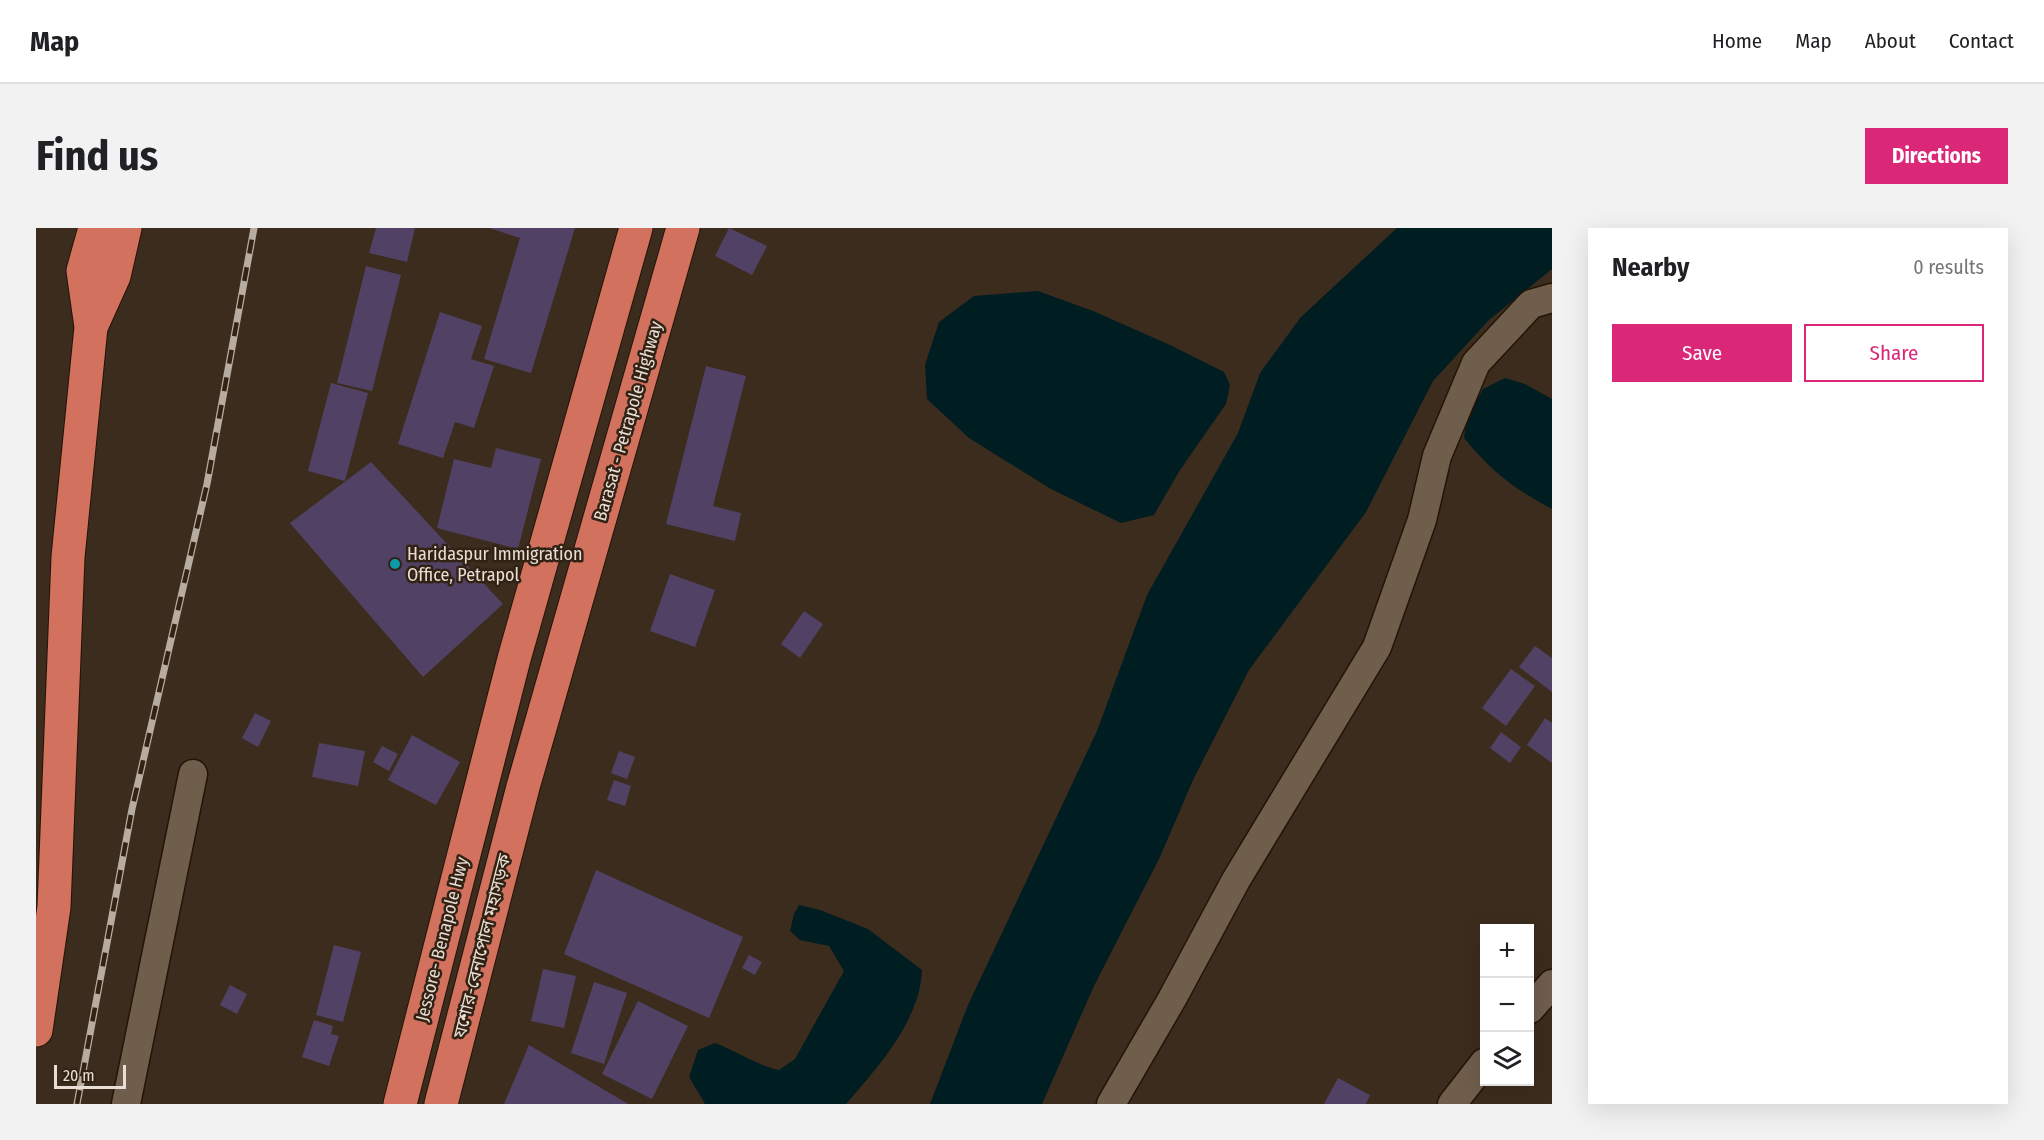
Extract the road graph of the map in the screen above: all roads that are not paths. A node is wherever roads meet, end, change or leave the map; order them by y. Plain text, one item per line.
1 (94, 228) edge
2 (125, 228) edge
3 (636, 228) edge
4 (683, 228) edge
5 (1552, 298) edge
6 (91, 327) junction
7 (193, 774) dead end
8 (522, 787) joint
9 (1552, 984) edge
10 (1534, 1004) edge
11 (36, 1030) edge
12 (1480, 1069) edge
13 (126, 1104) edge
14 (400, 1104) edge
15 (441, 1104) edge
16 (1112, 1104) edge
17 (1452, 1104) edge

1 - 6 highway
2 - 6 highway
3 - 14 highway, Jessore- Benapole Hwy
4 - 8 highway, Barasat - Petrapole Highway
5 - 16 street
6 - 11 highway
7 - 13 street
8 - 15 highway, যশোর-বেনাপোল মহাসড়ক
9 - 10 street
12 - 17 street

